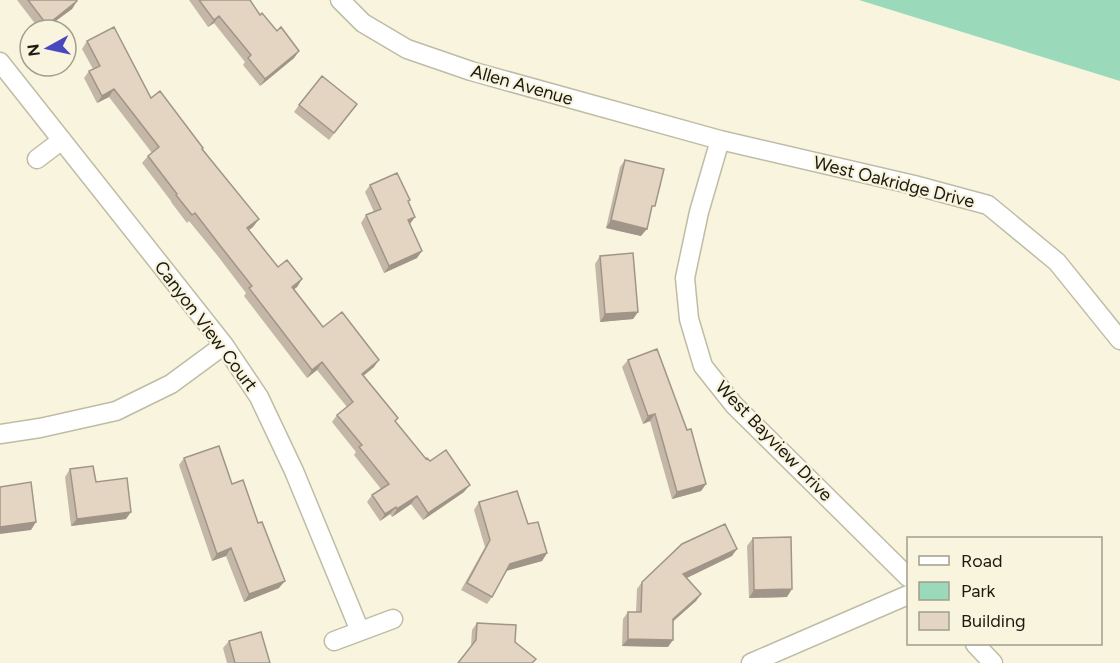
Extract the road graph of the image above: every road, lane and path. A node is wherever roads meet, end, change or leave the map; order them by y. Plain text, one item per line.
1 (340, 0) edge
2 (0, 62) edge
3 (62, 140) junction
4 (720, 140) junction
5 (37, 159) dead end
6 (1120, 340) edge
7 (224, 345) junction
8 (0, 434) edge
9 (907, 575) edge
10 (907, 597) edge
11 (393, 619) dead end
12 (360, 631) junction
13 (334, 641) dead end
14 (976, 645) edge
15 (751, 663) edge
16 (993, 663) edge

1 - 4 street, Allen Avenue
2 - 3 street, Canyon View Court
3 - 5 street
3 - 7 street, Canyon View Court
4 - 6 street, West Oakridge Drive
4 - 9 street, West Bayview Drive
7 - 8 street
7 - 12 street, Canyon View Court
10 - 15 street
11 - 12 street
12 - 13 street
14 - 16 street

